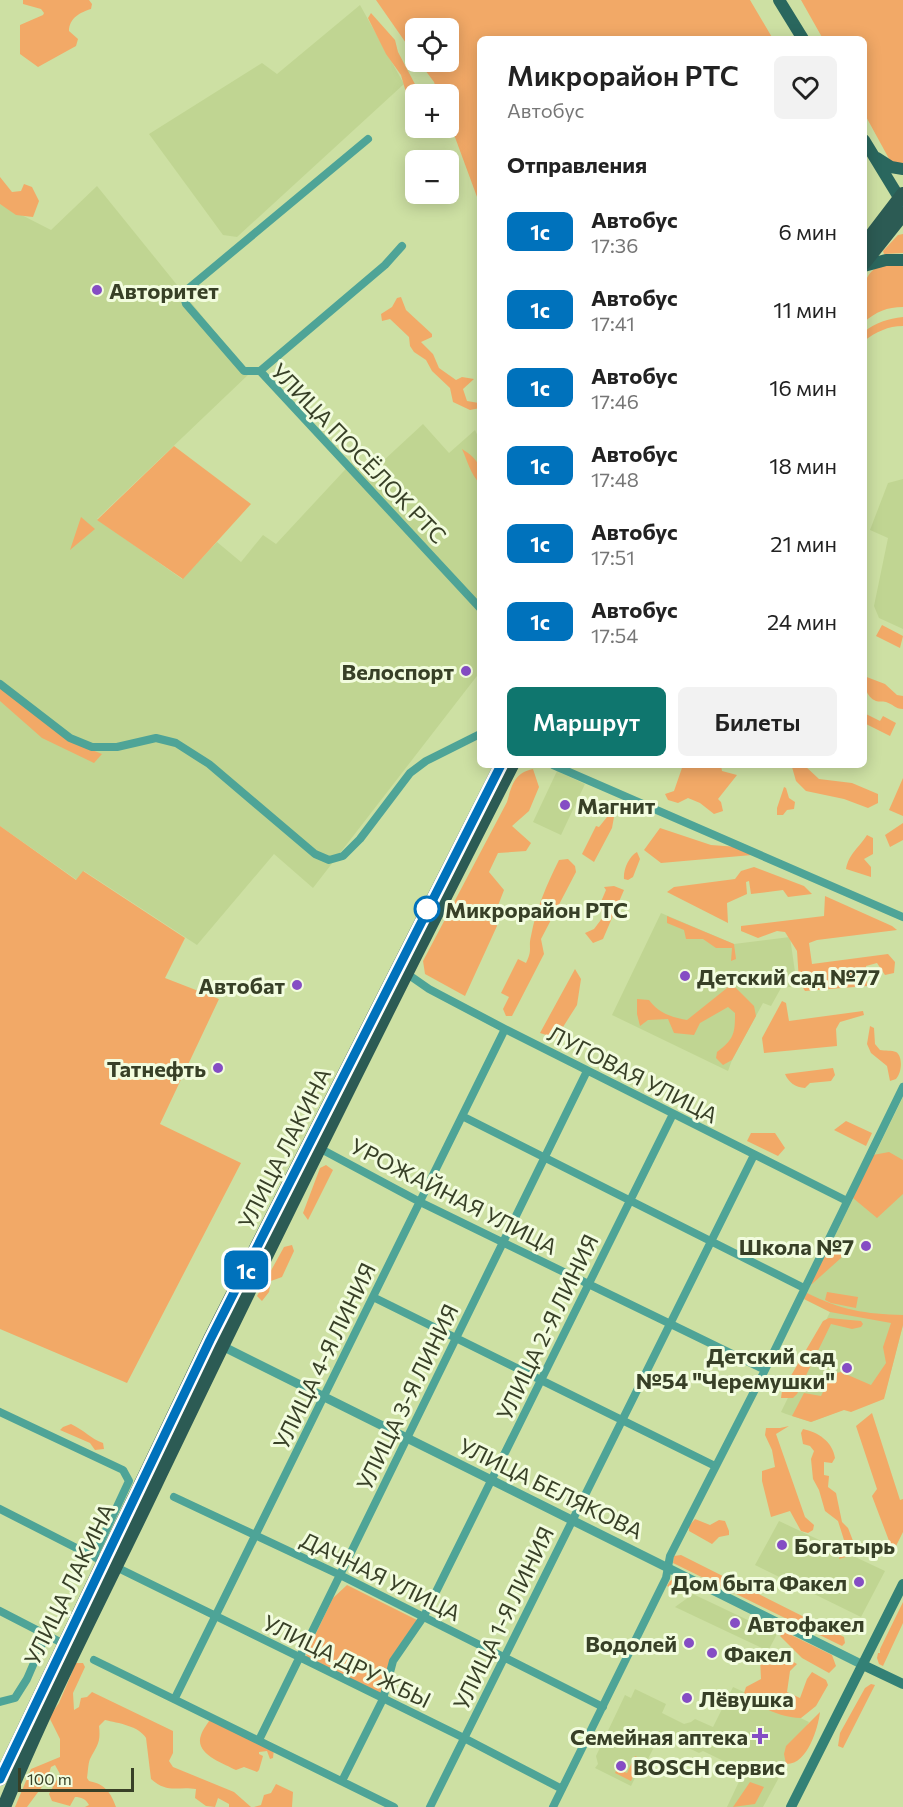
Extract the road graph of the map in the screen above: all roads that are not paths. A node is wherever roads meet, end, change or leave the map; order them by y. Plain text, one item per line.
1 (779, 0) edge
2 (801, 36) edge
3 (368, 139) dead end
4 (867, 145) edge
5 (874, 156) junction
6 (903, 169) edge
7 (902, 198) edge
8 (903, 214) edge
9 (867, 241) edge
10 (402, 246) dead end
11 (903, 260) edge
12 (867, 261) edge
13 (867, 264) edge
14 (260, 371) junction
15 (477, 605) edge
16 (0, 684) edge
17 (477, 736) edge
18 (499, 768) edge
19 (510, 768) edge
20 (561, 768) edge
21 (903, 917) edge
22 (406, 973) junction
23 (505, 1029) junction
24 (587, 1071) junction
25 (903, 1088) edge
26 (673, 1114) junction
27 (462, 1116) junction
28 (321, 1149) junction
29 (754, 1155) junction
30 (544, 1158) junction
31 (630, 1201) junction
32 (847, 1201) junction
33 (420, 1202) junction
34 (503, 1242) junction
35 (711, 1242) junction
36 (588, 1284) junction
37 (804, 1288) junction
38 (373, 1297) junction
39 (670, 1324) junction
40 (456, 1338) junction
41 (222, 1346) junction
42 (765, 1370) junction
43 (541, 1380) junction
44 (324, 1396) junction
45 (0, 1412) edge
46 (622, 1419) junction
47 (407, 1438) junction
48 (715, 1466) junction
49 (491, 1480) junction
50 (174, 1497) dead end
51 (0, 1509) edge
52 (572, 1520) junction
53 (255, 1534) junction
54 (104, 1562) junction
55 (668, 1568) junction
56 (340, 1575) junction
57 (903, 1584) edge
58 (0, 1611) edge
59 (216, 1616) junction
60 (424, 1616) junction
61 (46, 1635) junction
62 (64, 1644) junction
63 (299, 1657) junction
64 (503, 1658) junction
65 (94, 1660) dead end
66 (863, 1665) junction
67 (903, 1684) edge
68 (175, 1698) junction
69 (383, 1699) junction
70 (0, 1702) edge
71 (603, 1707) junction
72 (464, 1738) junction
73 (259, 1740) junction
74 (0, 1779) edge
75 (342, 1781) junction
76 (562, 1789) junction
77 (4, 1807) edge
78 (394, 1807) edge
79 (430, 1807) edge
80 (553, 1807) edge
81 (791, 1807) edge

1 - 2 main road
3 - 14 street, УЛИЦА ПОСЁЛОК РТС
4 - 5 main road
5 - 6 main road
5 - 7 main road
7 - 9 highway
8 - 12 highway
10 - 14 street
11 - 13 main road
14 - 15 street, УЛИЦА ПОСЁЛОК РТС
16 - 17 street
18 - 54 highway, УЛИЦА ЛАКИНА
19 - 22 highway, УЛИЦА ЛАКИНА
20 - 21 street
22 - 23 street, ЛУГОВАЯ УЛИЦА
22 - 28 highway, УЛИЦА ЛАКИНА
23 - 24 street, ЛУГОВАЯ УЛИЦА
23 - 27 street, УЛИЦА 4-Я ЛИНИЯ
24 - 26 street, ЛУГОВАЯ УЛИЦА
24 - 30 street, УЛИЦА 3-Я ЛИНИЯ
25 - 32 street
26 - 29 street, ЛУГОВАЯ УЛИЦА
26 - 31 street, УЛИЦА 2-Я ЛИНИЯ
27 - 30 street
27 - 33 street, УЛИЦА 4-Я ЛИНИЯ
28 - 33 street, УРОЖАЙНАЯ УЛИЦА
28 - 41 highway, УЛИЦА ЛАКИНА
29 - 32 street, ЛУГОВАЯ УЛИЦА
29 - 35 street, УЛИЦА 1-Я ЛИНИЯ
30 - 31 street
30 - 34 street, УЛИЦА 3-Я ЛИНИЯ
31 - 35 street
31 - 36 street, УЛИЦА 2-Я ЛИНИЯ
32 - 37 street
33 - 34 street, УРОЖАЙНАЯ УЛИЦА
33 - 38 street, УЛИЦА 4-Я ЛИНИЯ
34 - 36 street, УРОЖАЙНАЯ УЛИЦА
34 - 40 street, УЛИЦА 3-Я ЛИНИЯ
35 - 37 street
35 - 39 street, УЛИЦА 1-Я ЛИНИЯ
36 - 39 street, УРОЖАЙНАЯ УЛИЦА
36 - 43 street, УЛИЦА 2-Я ЛИНИЯ
37 - 42 street
38 - 40 street
38 - 44 street, УЛИЦА 4-Я ЛИНИЯ
39 - 42 street, УРОЖАЙНАЯ УЛИЦА
39 - 46 street, УЛИЦА 1-Я ЛИНИЯ
40 - 43 street
40 - 47 street, УЛИЦА 3-Я ЛИНИЯ
41 - 44 street, УЛИЦА БЕЛЯКОВА
41 - 54 highway, УЛИЦА ЛАКИНА
42 - 48 street
43 - 46 street
43 - 49 street, УЛИЦА 2-Я ЛИНИЯ
44 - 47 street, УЛИЦА БЕЛЯКОВА
44 - 53 street, УЛИЦА 4-Я ЛИНИЯ
45 - 54 street
46 - 48 street
46 - 52 street, УЛИЦА 1-Я ЛИНИЯ
47 - 49 street, УЛИЦА БЕЛЯКОВА
47 - 56 street, УЛИЦА 3-Я ЛИНИЯ
48 - 55 street
49 - 52 street, УЛИЦА БЕЛЯКОВА
49 - 60 street, УЛИЦА 2-Я ЛИНИЯ
50 - 53 street, ДАЧНАЯ УЛИЦА
51 - 54 street, УЛИЦА ДРУЖБЫ
52 - 55 street, УЛИЦА БЕЛЯКОВА
52 - 64 street, УЛИЦА 1-Я ЛИНИЯ
53 - 56 street, ДАЧНАЯ УЛИЦА
53 - 59 street, УЛИЦА 4-Я ЛИНИЯ
54 - 59 street, УЛИЦА ДРУЖБЫ
54 - 62 highway, УЛИЦА ЛАКИНА
54 - 77 highway, УЛИЦА ЛАКИНА
55 - 66 street, УЛИЦА БЕЛЯКОВА
55 - 71 street
56 - 60 street, ДАЧНАЯ УЛИЦА
56 - 63 street, УЛИЦА 3-Я ЛИНИЯ
57 - 66 main road
58 - 61 street
59 - 63 street, УЛИЦА ДРУЖБЫ
59 - 68 street, УЛИЦА 4-Я ЛИНИЯ
60 - 64 street, ДАЧНАЯ УЛИЦА
60 - 69 street, УЛИЦА 2-Я ЛИНИЯ
61 - 62 street
61 - 70 street
62 - 74 highway, УЛИЦА ЛАКИНА
63 - 69 street, УЛИЦА ДРУЖБЫ
63 - 73 street, УЛИЦА 3-Я ЛИНИЯ
64 - 71 street, ДАЧНАЯ УЛИЦА
64 - 72 street, УЛИЦА 1-Я ЛИНИЯ
65 - 68 street
66 - 67 main road
66 - 81 main road
68 - 73 street
69 - 72 street, УЛИЦА ДРУЖБЫ
69 - 75 street, УЛИЦА 2-Я ЛИНИЯ
71 - 76 street
72 - 76 street, УЛИЦА ДРУЖБЫ
72 - 79 street, УЛИЦА 1-Я ЛИНИЯ
73 - 75 street
75 - 78 street
76 - 80 street

